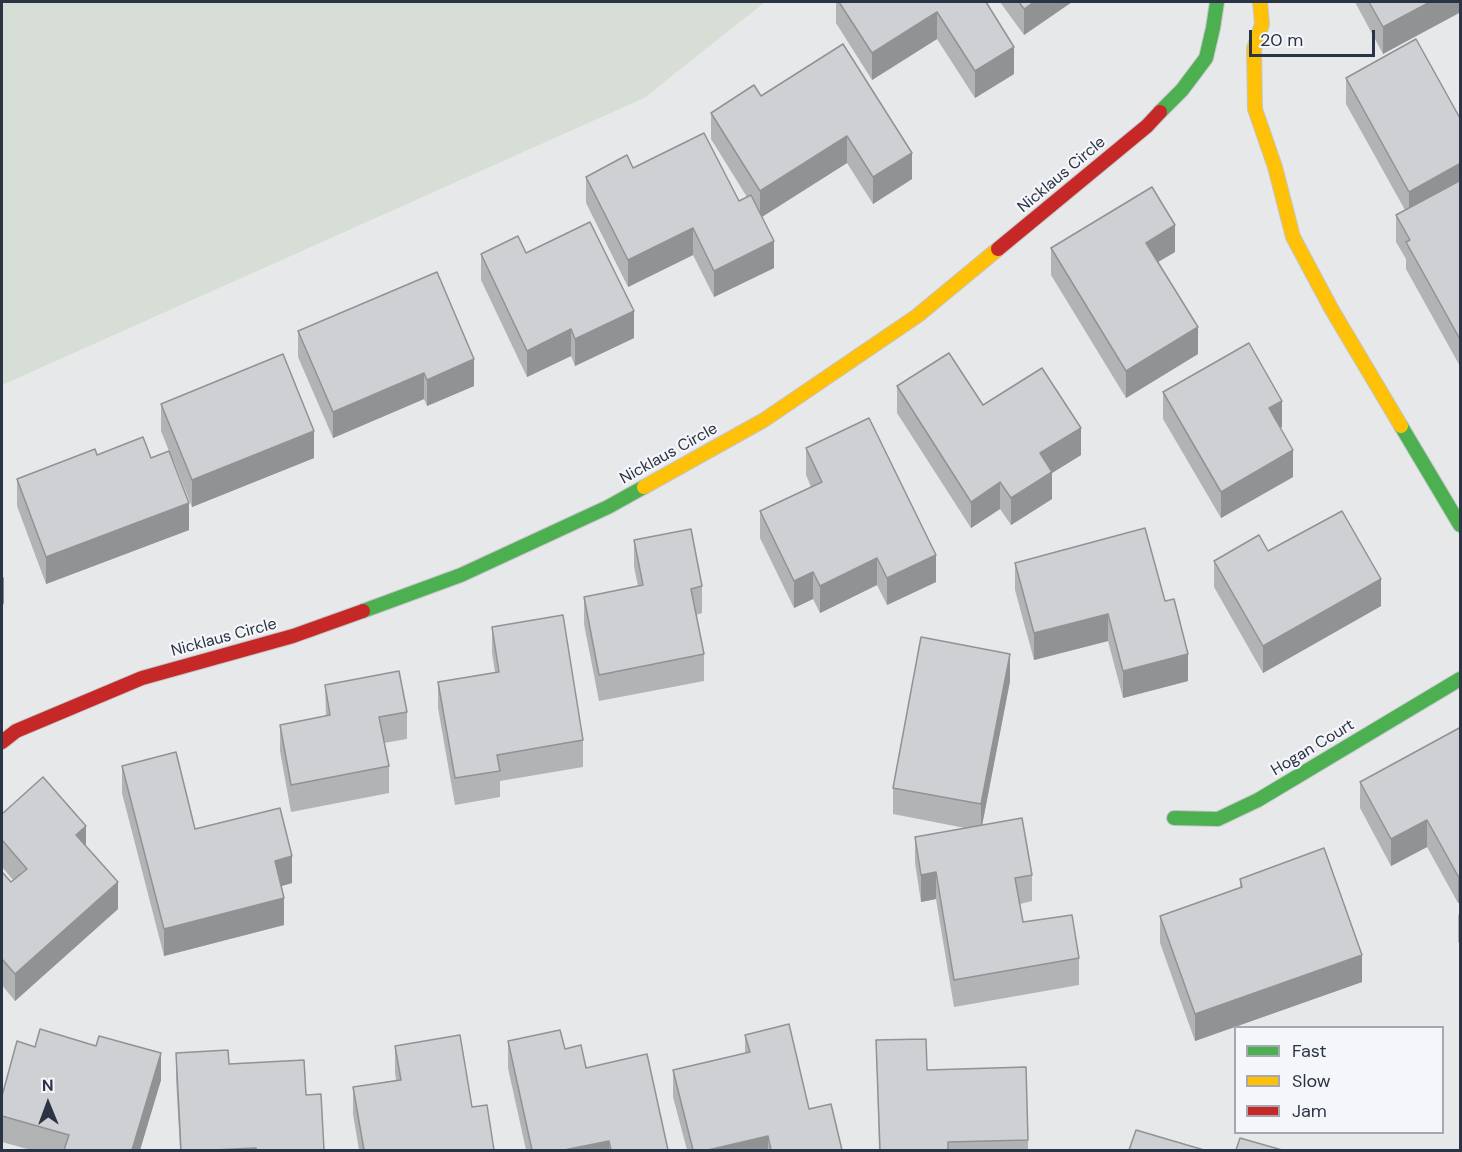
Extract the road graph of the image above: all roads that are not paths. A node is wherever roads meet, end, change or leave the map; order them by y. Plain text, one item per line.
1 (1217, 2) edge
2 (1260, 2) edge
3 (1461, 525) edge
4 (1461, 679) edge
5 (2, 742) edge
6 (1174, 818) dead end

1 - 5 street, Nicklaus Circle
2 - 3 street
4 - 6 street, Hogan Court

